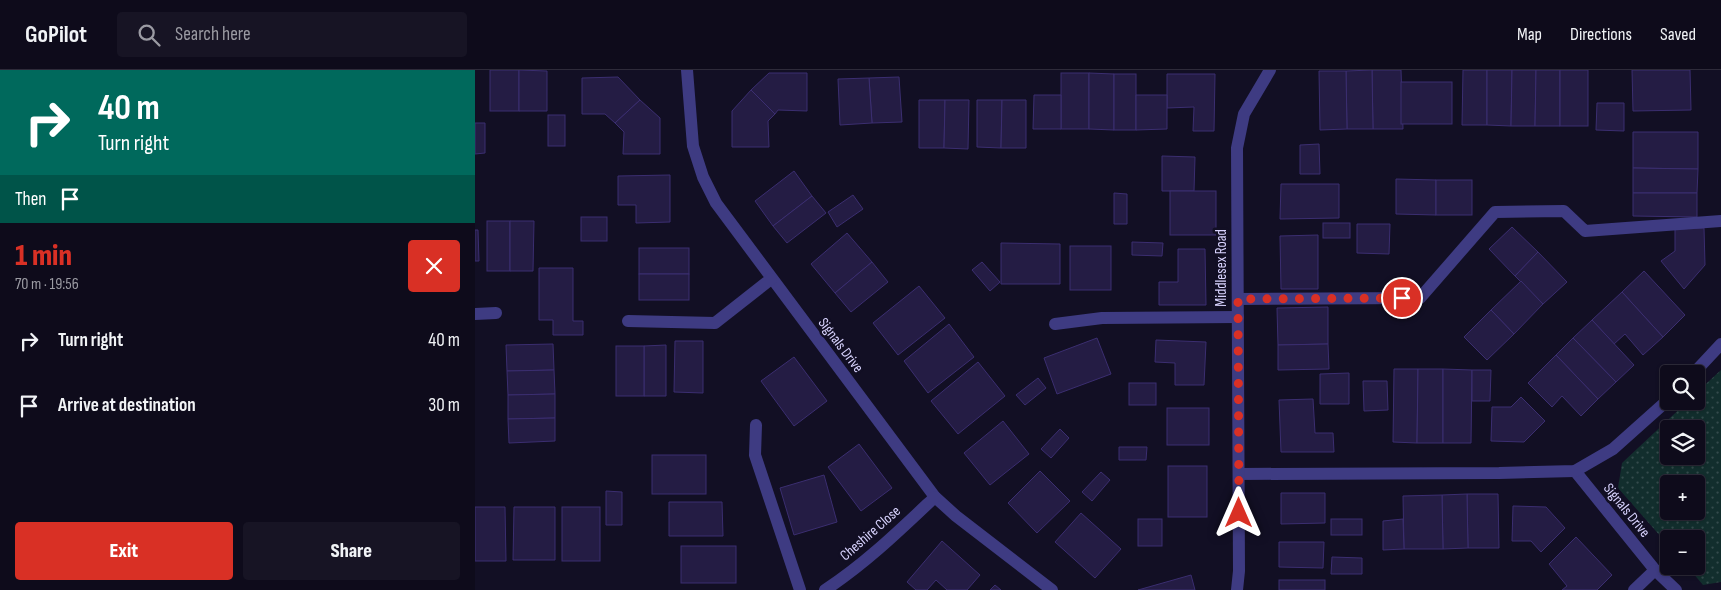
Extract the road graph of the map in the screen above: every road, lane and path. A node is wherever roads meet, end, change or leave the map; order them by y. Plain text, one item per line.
1 (687, 70) edge
2 (1270, 70) edge
3 (1721, 221) edge
4 (771, 279) junction
5 (1238, 299) junction
6 (496, 313) dead end
7 (475, 314) edge
8 (1238, 317) junction
9 (628, 321) dead end
10 (1055, 324) dead end
11 (1721, 344) edge
12 (1701, 365) edge
13 (1660, 407) edge
14 (756, 425) dead end
15 (1575, 471) junction
16 (1239, 474) junction
17 (935, 497) junction
18 (1655, 570) junction
19 (800, 590) edge
20 (825, 590) edge
21 (1052, 590) edge
22 (1237, 590) edge
23 (1634, 590) edge
24 (1676, 590) edge

1 - 4 street, Signals Drive
2 - 5 street, Middlesex Road
3 - 5 street
4 - 9 street
4 - 17 street, Signals Drive
5 - 8 street, Middlesex Road
6 - 7 street
8 - 10 street
8 - 16 street, Middlesex Road
11 - 12 street
13 - 15 street
14 - 19 street
15 - 16 street
15 - 18 street, Signals Drive
16 - 22 street, Middlesex Road
17 - 20 street, Cheshire Close
17 - 21 street, Signals Drive
18 - 23 street
18 - 24 street, Signals Drive

